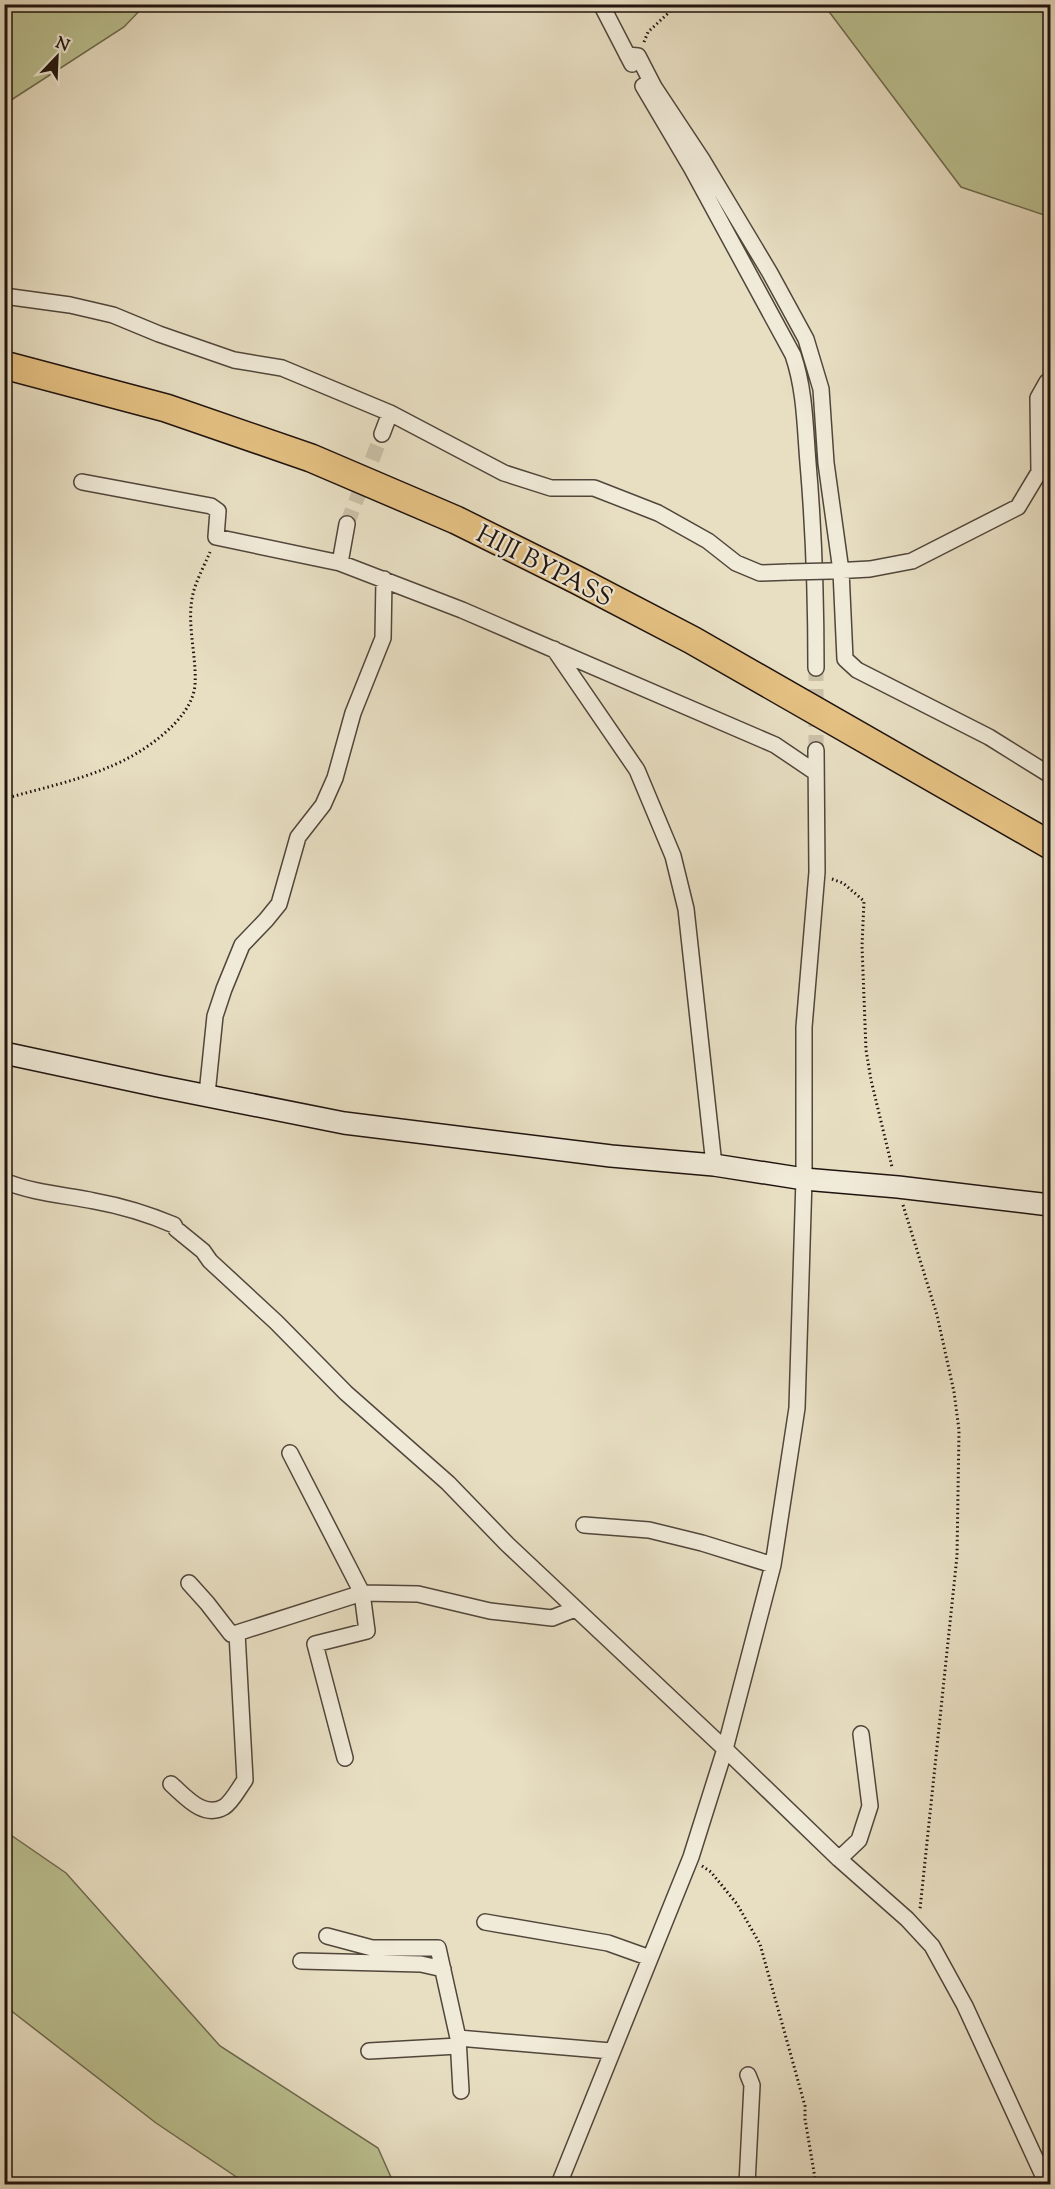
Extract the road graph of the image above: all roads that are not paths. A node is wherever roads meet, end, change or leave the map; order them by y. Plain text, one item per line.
1 (601, 4) edge
2 (633, 56) junction
3 (4, 296) edge
4 (4, 366) edge
5 (1050, 380) edge
6 (390, 413) junction
7 (382, 434) tunnel mouth
8 (82, 482) dead end
9 (347, 524) tunnel mouth
10 (340, 562) junction
11 (836, 571) junction
12 (384, 579) junction
13 (554, 649) junction
14 (816, 668) tunnel mouth
15 (816, 750) tunnel mouth
16 (816, 772) junction
17 (1050, 775) edge
18 (1050, 845) edge
19 (4, 1053) edge
20 (207, 1094) junction
21 (714, 1165) junction
22 (804, 1179) junction
23 (4, 1180) edge
24 (1050, 1205) edge
25 (290, 1453) dead end
26 (585, 1526) dead end
27 (773, 1565) junction
28 (189, 1583) dead end
29 (362, 1593) junction
30 (575, 1609) junction
31 (237, 1633) junction
32 (861, 1734) dead end
33 (725, 1749) junction
34 (345, 1758) dead end
35 (171, 1784) dead end
36 (839, 1859) junction
37 (485, 1922) dead end
38 (327, 1936) dead end
39 (650, 1958) junction
40 (301, 1961) dead end
41 (443, 1969) junction
42 (458, 2042) junction
43 (369, 2051) dead end
44 (611, 2051) junction
45 (748, 2075) dead end
46 (461, 2091) dead end
47 (559, 2184) edge
48 (747, 2184) edge
49 (1047, 2184) edge

1 - 2 street
2 - 11 street
2 - 14 street
3 - 6 street
4 - 18 highway, HIJI BYPASS
5 - 11 street
6 - 7 street
6 - 11 street, bridge
8 - 10 street
9 - 10 street
10 - 12 street
11 - 17 street
12 - 13 street
12 - 20 street
13 - 16 street
13 - 21 street
15 - 16 street
16 - 22 street
19 - 20 street
20 - 21 street
21 - 22 street
22 - 24 street
22 - 27 street
23 - 30 street
25 - 29 street
26 - 27 street
27 - 33 street
28 - 31 street
29 - 30 street
29 - 31 street
29 - 34 street
30 - 33 street
31 - 35 street
32 - 36 street
33 - 36 street
33 - 39 street
36 - 49 street
37 - 39 street
38 - 41 street
39 - 44 street
40 - 41 street
41 - 42 street
42 - 43 street
42 - 44 street
42 - 46 street
44 - 47 street
45 - 48 street

